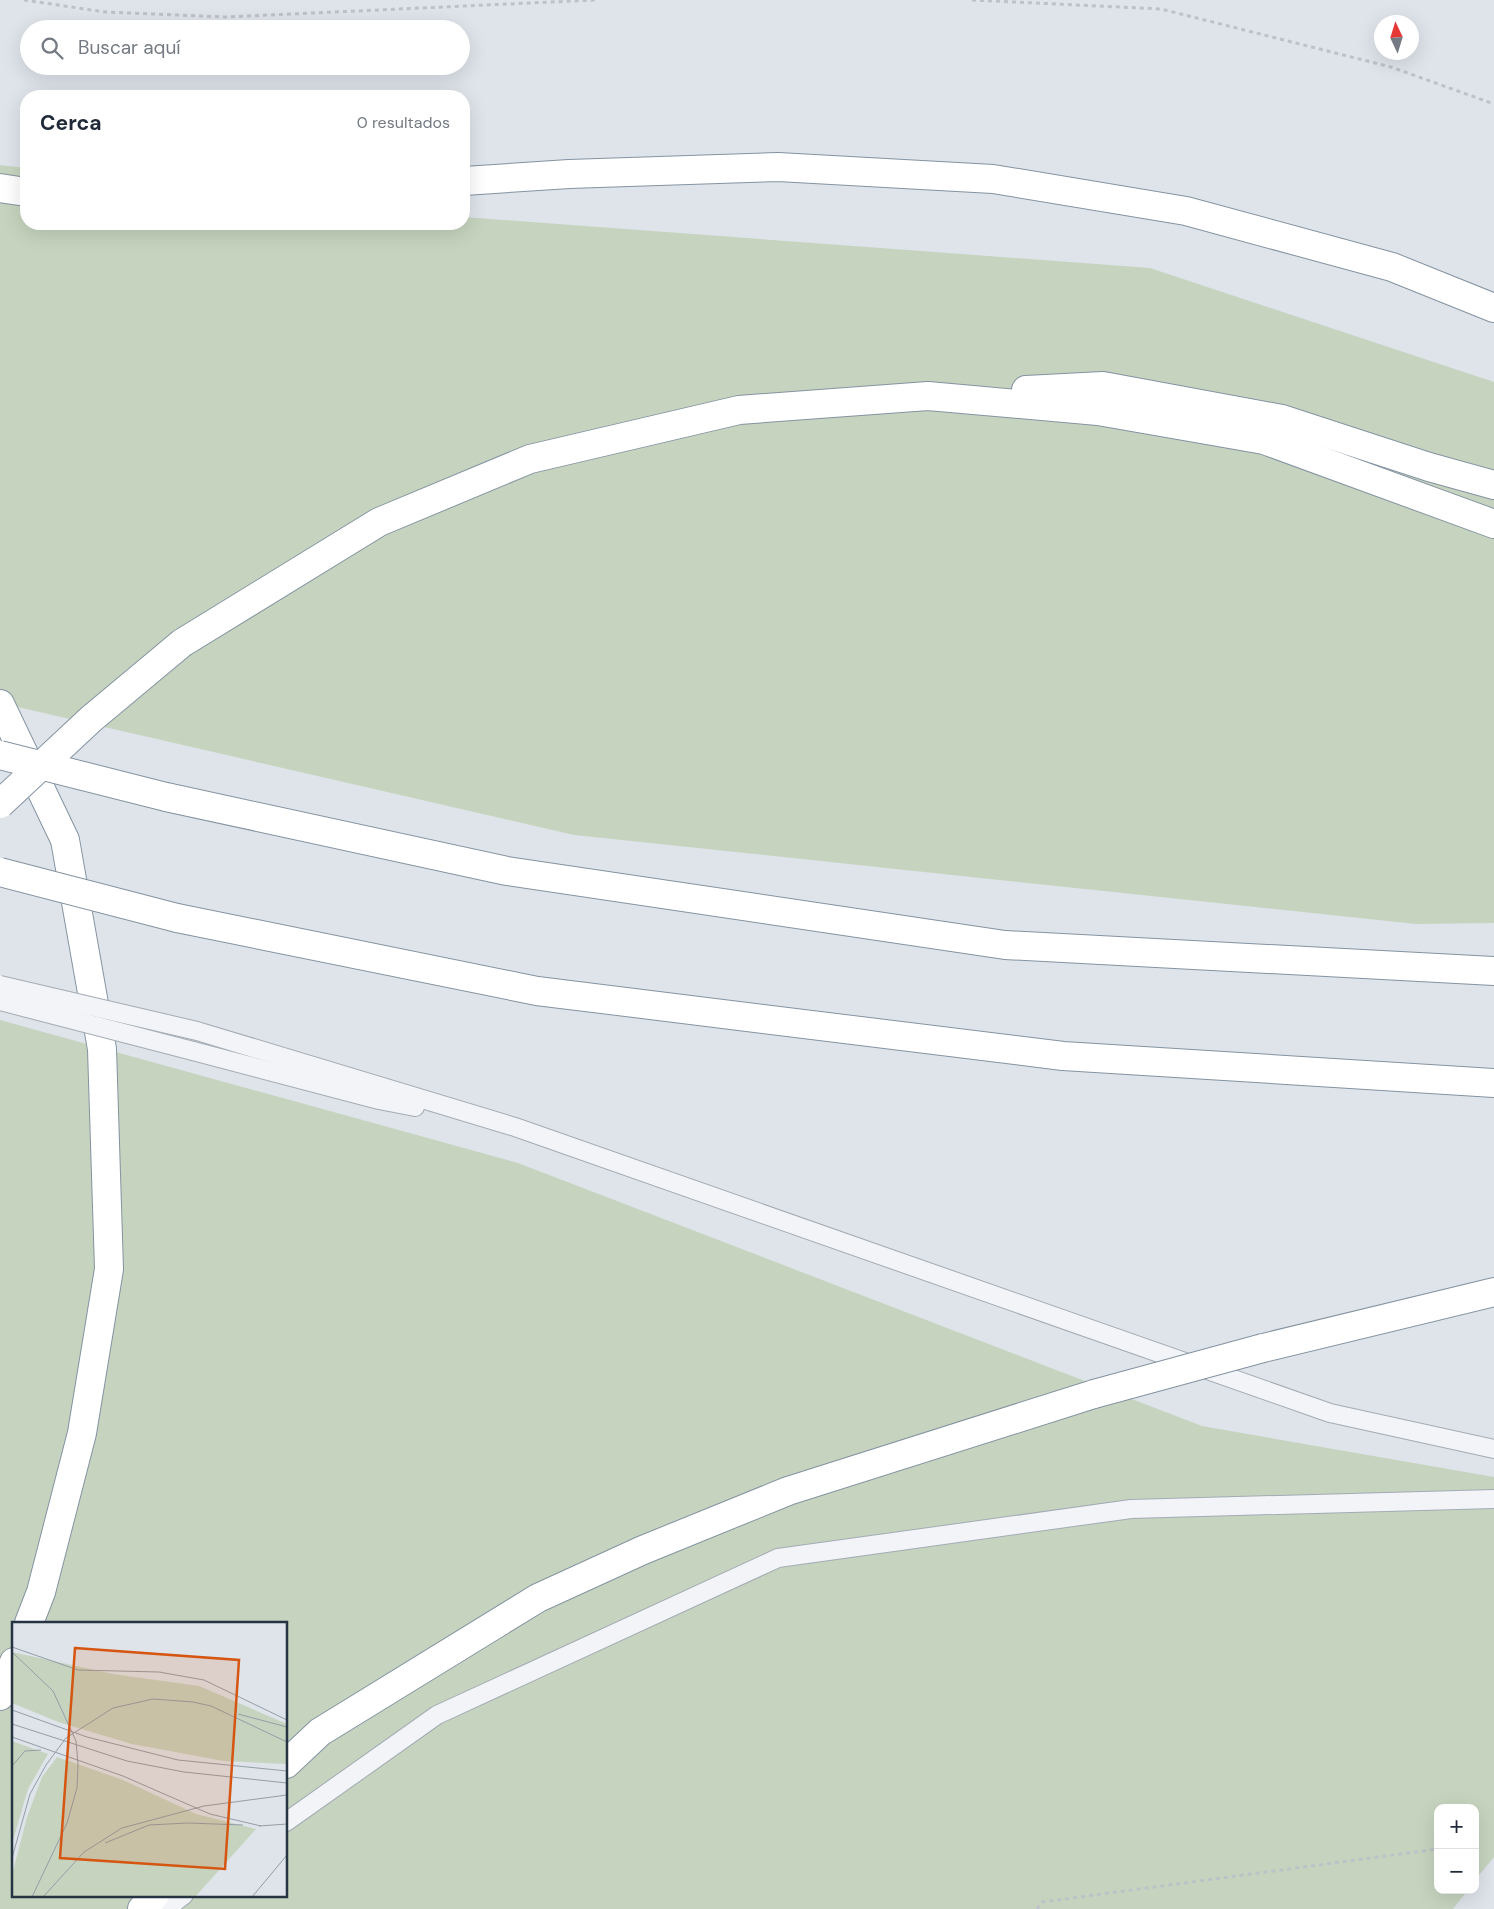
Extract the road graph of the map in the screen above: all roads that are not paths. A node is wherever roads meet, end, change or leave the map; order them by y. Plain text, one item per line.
1 (470, 181) edge
2 (0, 188) edge
3 (20, 191) edge
4 (1494, 308) edge
5 (928, 396) junction
6 (1494, 484) edge
7 (1494, 524) edge
8 (0, 704) edge
9 (0, 755) edge
10 (0, 804) edge
11 (0, 872) edge
12 (1494, 971) edge
13 (0, 985) edge
14 (0, 1002) edge
15 (1494, 1083) edge
16 (515, 1127) junction
17 (1494, 1292) edge
18 (1494, 1449) edge
19 (1494, 1499) edge
20 (29, 1622) edge
21 (12, 1667) edge
22 (0, 1696) edge
23 (288, 1762) edge
24 (288, 1821) edge
25 (154, 1896) edge
26 (183, 1896) edge
27 (142, 1909) edge
28 (166, 1909) edge

1 - 4 highway
2 - 3 highway
5 - 6 highway
5 - 7 highway
5 - 10 highway, bridge
8 - 20 highway
9 - 12 highway, bridge
11 - 15 highway, bridge
13 - 16 lane, bridge
14 - 16 lane, bridge
16 - 18 lane
17 - 23 highway, bridge
19 - 24 lane
21 - 22 highway
25 - 27 highway
26 - 28 lane

